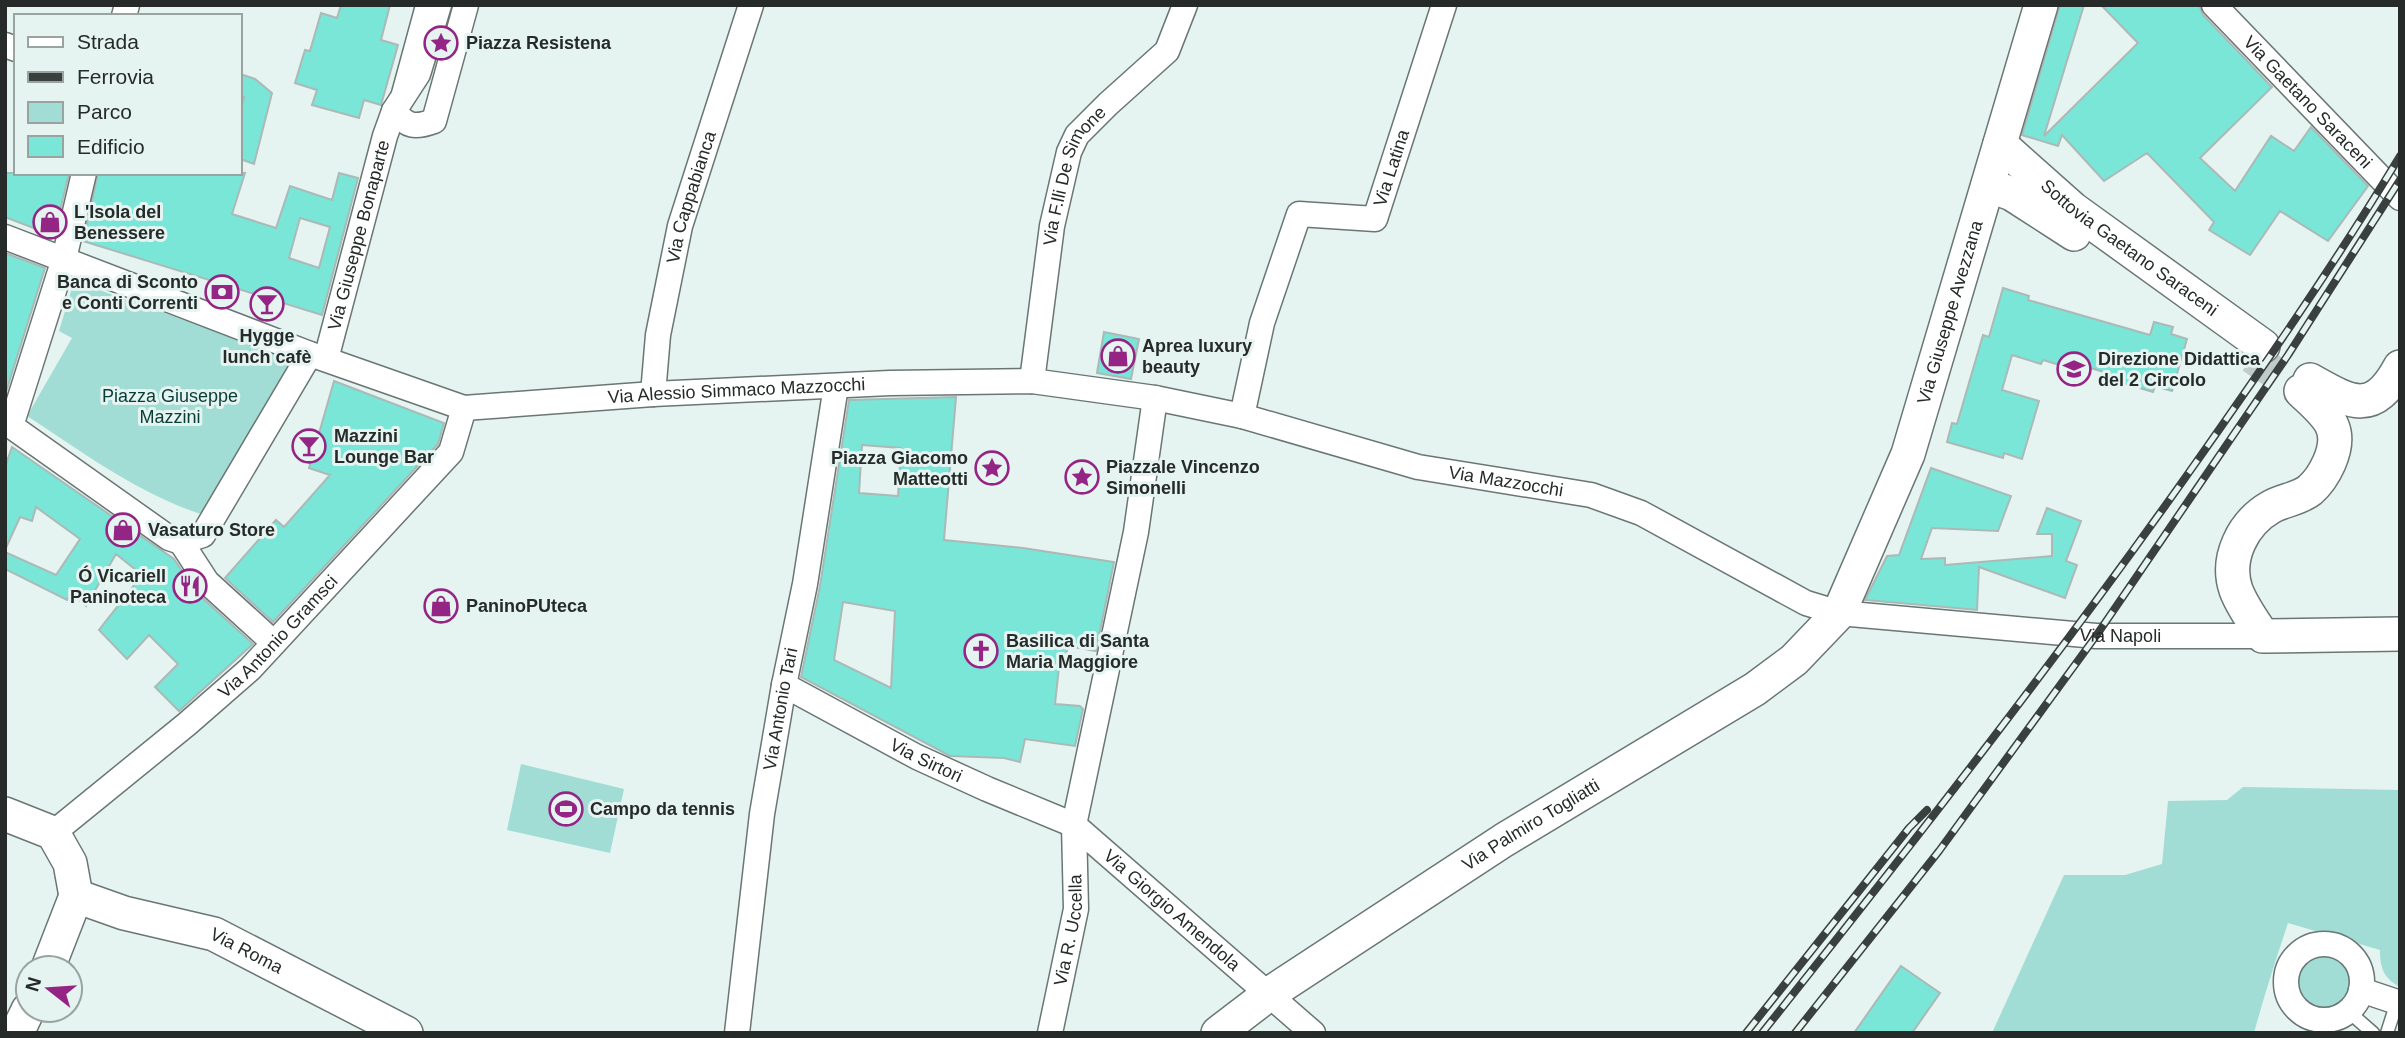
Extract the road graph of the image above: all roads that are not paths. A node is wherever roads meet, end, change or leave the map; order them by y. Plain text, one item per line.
1 (422, 5) edge
2 (439, 5) edge
3 (466, 5) edge
4 (751, 5) edge
5 (1185, 5) edge
6 (1444, 5) edge
7 (2041, 5) edge
8 (2214, 5) edge
9 (394, 111) junction
10 (2000, 144) junction
11 (84, 175) edge
12 (1988, 185) junction
13 (2400, 198) edge
14 (5, 237) edge
15 (64, 259) junction
16 (318, 356) junction
17 (2400, 367) edge
18 (1032, 382) junction
19 (836, 386) junction
20 (653, 394) junction
21 (1155, 398) junction
22 (464, 408) junction
23 (1242, 416) junction
24 (9, 421) edge
25 (181, 542) junction
26 (1839, 613) junction
27 (2400, 634) edge
28 (2263, 636) junction
29 (274, 643) junction
30 (784, 685) junction
31 (5, 814) edge
32 (1074, 825) junction
33 (53, 833) junction
34 (76, 896) junction
35 (53, 954) edge
36 (2361, 990) junction
37 (1269, 994) junction
38 (2398, 1003) edge
39 (2348, 1011) junction
40 (405, 1033) edge
41 (737, 1033) edge
42 (1050, 1033) edge
43 (1219, 1033) edge
44 (1313, 1033) edge
45 (2373, 1033) edge
46 (2387, 1033) edge

1 - 9 lane
2 - 9 street, Via Giuseppe Bonaparte
3 - 9 street, Via Giuseppe Bonaparte
4 - 20 street, Via Cappabianca
5 - 18 street, Via F.lli De Simone
6 - 23 street, Via Latina
7 - 10 street, Via Giuseppe Avezzana
8 - 13 street, Via Gaetano Saraceni
9 - 16 street, Via Giuseppe Bonaparte
10 - 12 street, Via Giuseppe Avezzana
10 - 12 street, Sottovia Gaetano Saraceni
11 - 15 street
12 - 26 street, Via Giuseppe Avezzana
14 - 15 street
15 - 16 street
15 - 24 street
16 - 22 street, Via Alessio Simmaco Mazzocchi
16 - 25 street
17 - 28 street
18 - 19 street, Via Alessio Simmaco Mazzocchi
18 - 21 street, Via Alessio Simmaco Mazzocchi
19 - 20 street, Via Alessio Simmaco Mazzocchi
19 - 30 street, Via Antonio Tari
20 - 22 street, Via Alessio Simmaco Mazzocchi
21 - 23 street, Via Mazzocchi
21 - 32 street, Via R. Uccella
22 - 29 street, Via Antonio Gramsci
23 - 26 street, Via Mazzocchi
24 - 25 street
25 - 29 street
26 - 28 street, Via Napoli
26 - 37 street, Via Palmiro Togliatti
27 - 28 street, Via Napoli
29 - 33 street, Via Antonio Gramsci
30 - 32 street, Via Sirtori
30 - 41 street, Via Antonio Tari
31 - 33 street
32 - 37 street, Via Giorgio Amendola
32 - 42 street, Via R. Uccella
33 - 34 street
34 - 35 street
34 - 40 street, Via Roma
36 - 38 street
36 - 39 street
36 - 39 street
37 - 43 street, Via Palmiro Togliatti
37 - 44 street, Via Giorgio Amendola
38 - 46 lane
39 - 45 lane

